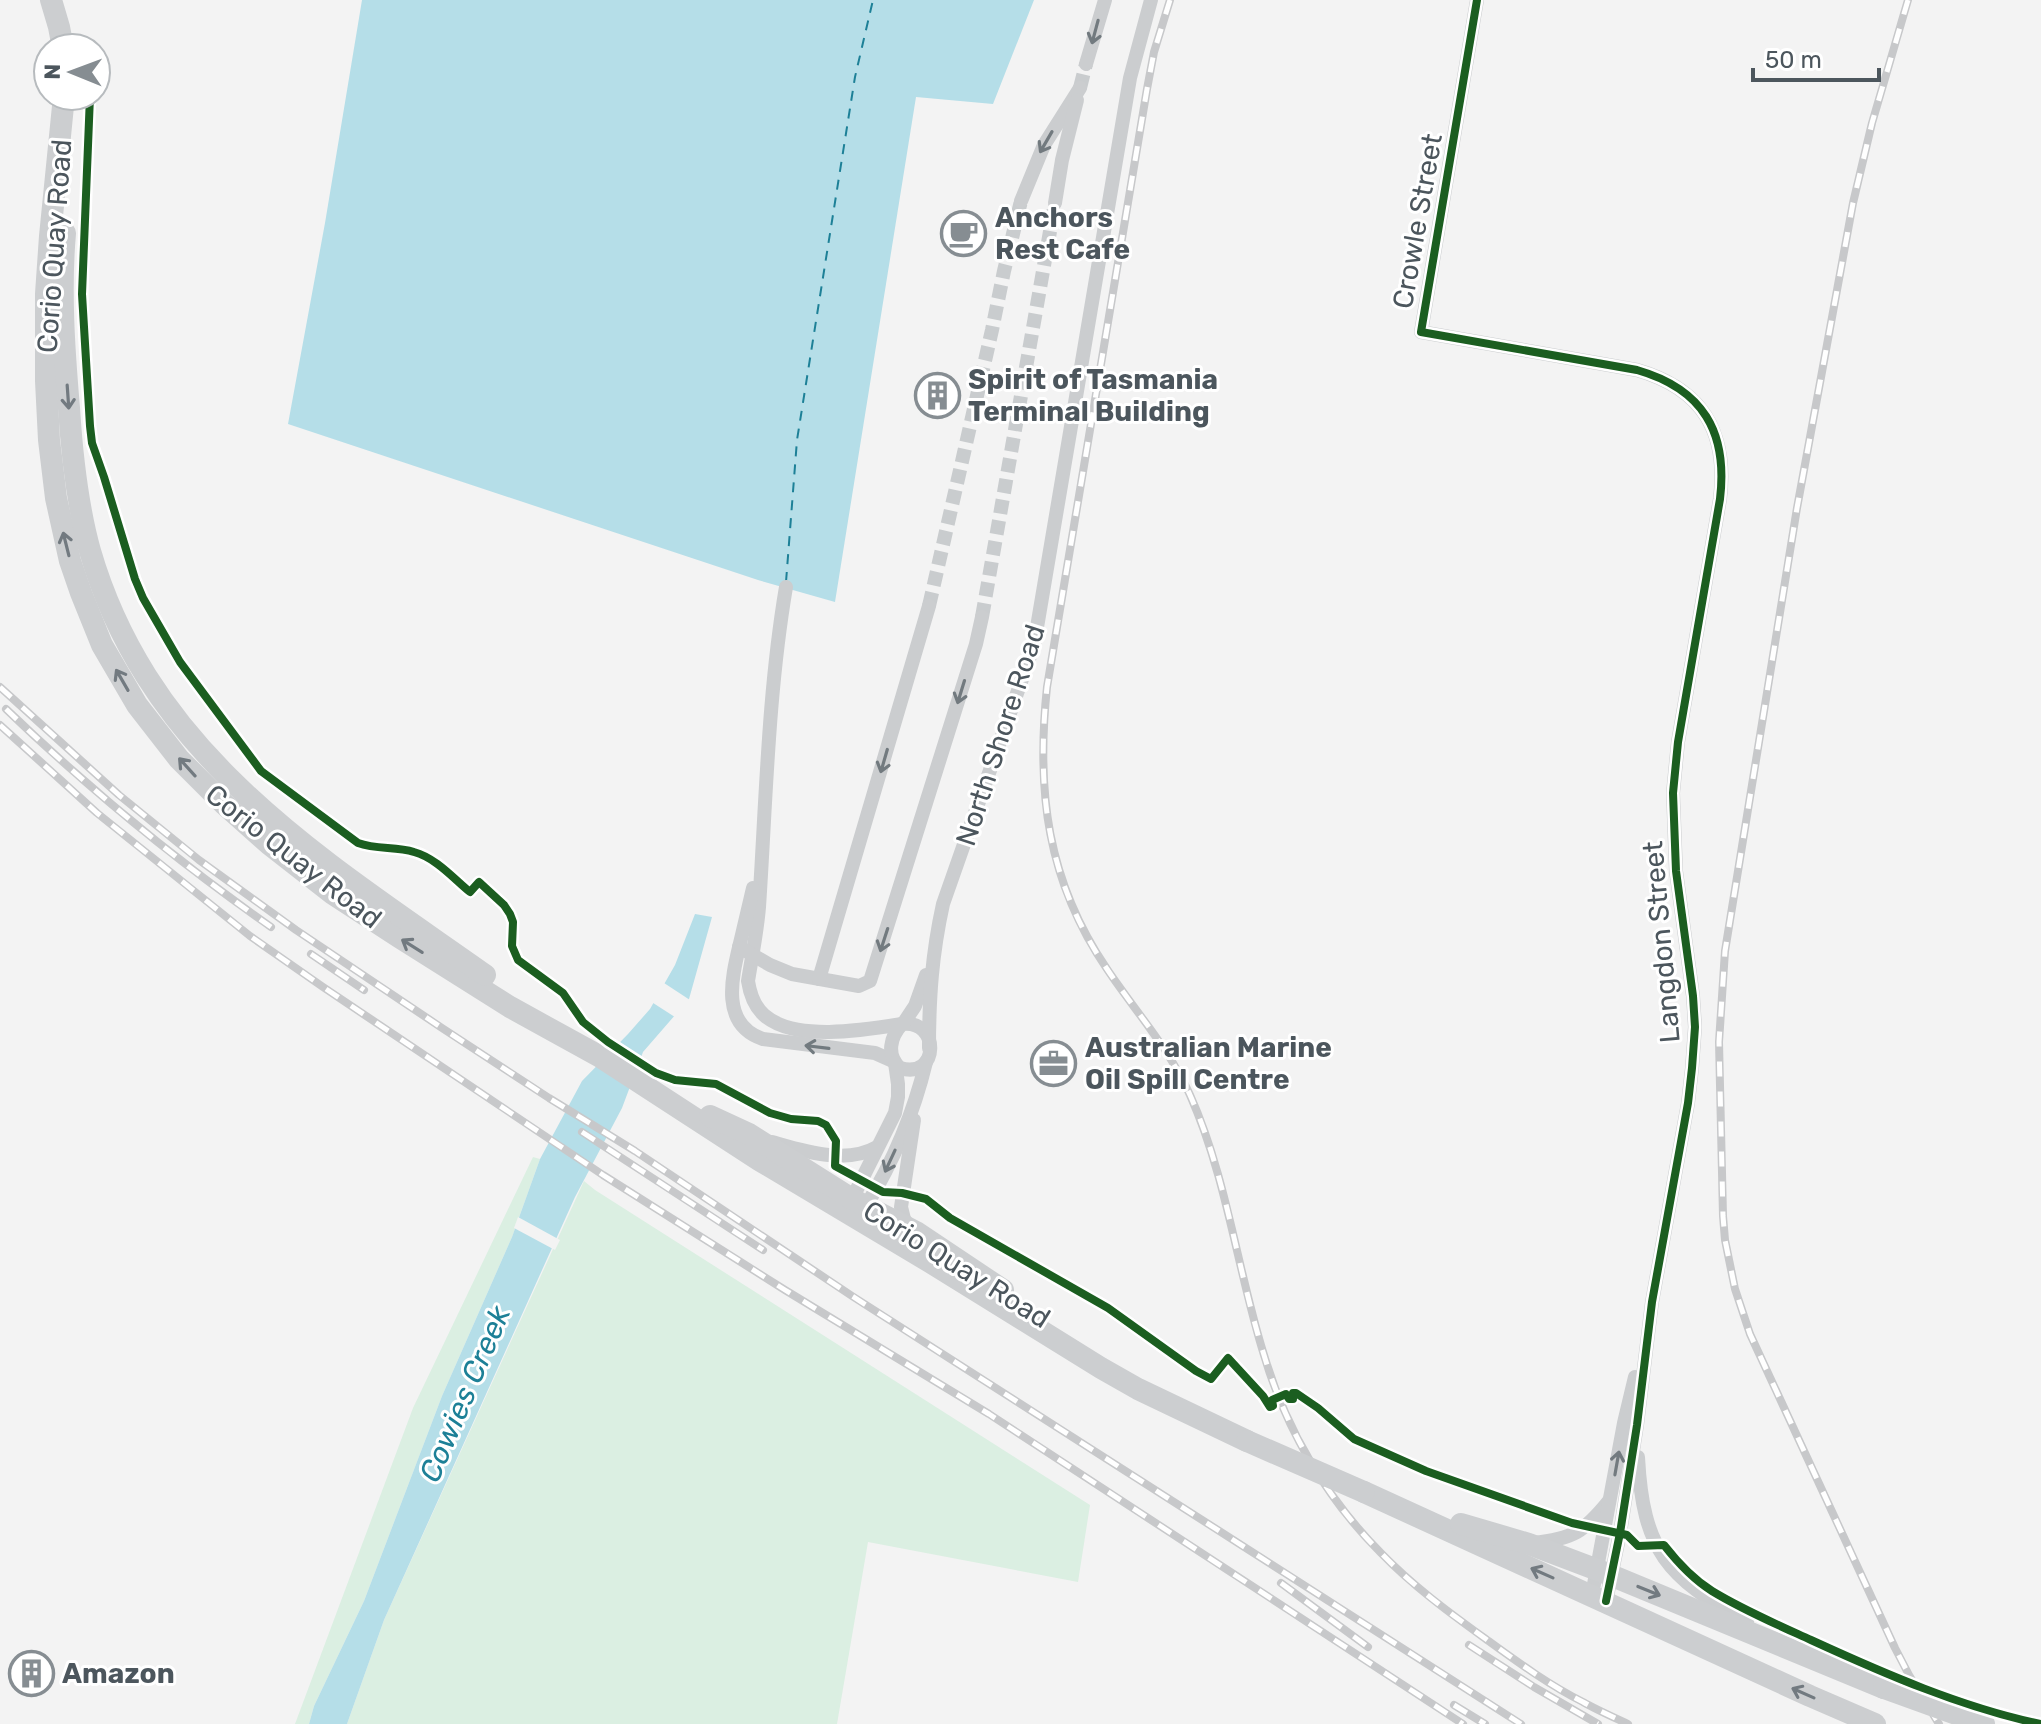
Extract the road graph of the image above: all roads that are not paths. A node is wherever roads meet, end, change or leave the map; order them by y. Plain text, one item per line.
1 (51, 0) edge
2 (66, 0) edge
3 (1105, 0) edge
4 (1151, 0) edge
5 (1477, 0) edge
6 (60, 32) edge
7 (75, 32) edge
8 (1086, 64) tunnel mouth
9 (62, 112) edge
10 (77, 112) edge
11 (1021, 201) tunnel mouth
12 (1055, 203) tunnel mouth
13 (1710, 421) joint
14 (786, 587) dead end
15 (929, 606) tunnel mouth
16 (101, 614) junction
17 (982, 617) tunnel mouth
18 (935, 948) junction
19 (746, 952) junction
20 (819, 979) junction
21 (902, 1024) junction
22 (928, 1055) junction
23 (894, 1062) junction
24 (653, 1090) junction
25 (918, 1096) junction
26 (749, 1134) junction
27 (877, 1147) junction
28 (856, 1209) junction
29 (916, 1232) junction
30 (1206, 1421) junction
31 (1633, 1426) junction
32 (1364, 1492) junction
33 (1611, 1498) junction
34 (1529, 1544) junction
35 (1605, 1573) junction
36 (1599, 1598) junction
37 (1820, 1662) junction
38 (1875, 1724) edge
39 (1984, 1724) edge

1 - 6 main road
2 - 7 main road
3 -> 8 street
4 - 18 street, North Shore Road
5 - 13 street, Crowle Street
16 -> 9 main road, Corio Quay Road
10 -> 16 main road, Corio Quay Road
12 -> 11 street
13 - 31 street, Langdon Street
14 - 19 street
15 -> 20 street
16 - 24 main road, Corio Quay Road
17 -> 20 street
18 - 21 street, North Shore Road
18 - 22 street, North Shore Road
19 - 20 street
19 - 21 street
23 -> 19 street
21 - 22 street
21 - 23 street, North Shore Road
22 - 23 street
22 - 25 street, North Shore Road
23 - 27 street, North Shore Road
24 - 26 main road, Corio Quay Road
24 - 28 main road, Corio Quay Road
25 -> 28 street, North Shore Road
25 - 29 street, North Shore Road
26 - 27 street
26 - 28 main road, Corio Quay Road
27 - 28 street, North Shore Road
28 - 29 main road, Corio Quay Road
28 - 30 main road, Corio Quay Road
29 - 30 main road, Corio Quay Road
30 - 32 main road, Corio Quay Road, bridge
33 -> 31 street, Langdon Street
31 - 35 street, Langdon Street
31 - 37 street
32 - 34 main road, Corio Quay Road
36 -> 32 main road, Corio Quay Road
33 - 34 street
33 - 35 street, Langdon Street
34 - 35 main road, Corio Quay Road
35 - 36 street, Langdon Street
35 -> 37 main road, Corio Quay Road
38 -> 36 main road, Corio Quay Road
37 - 39 main road, Corio Quay Road, bridge

